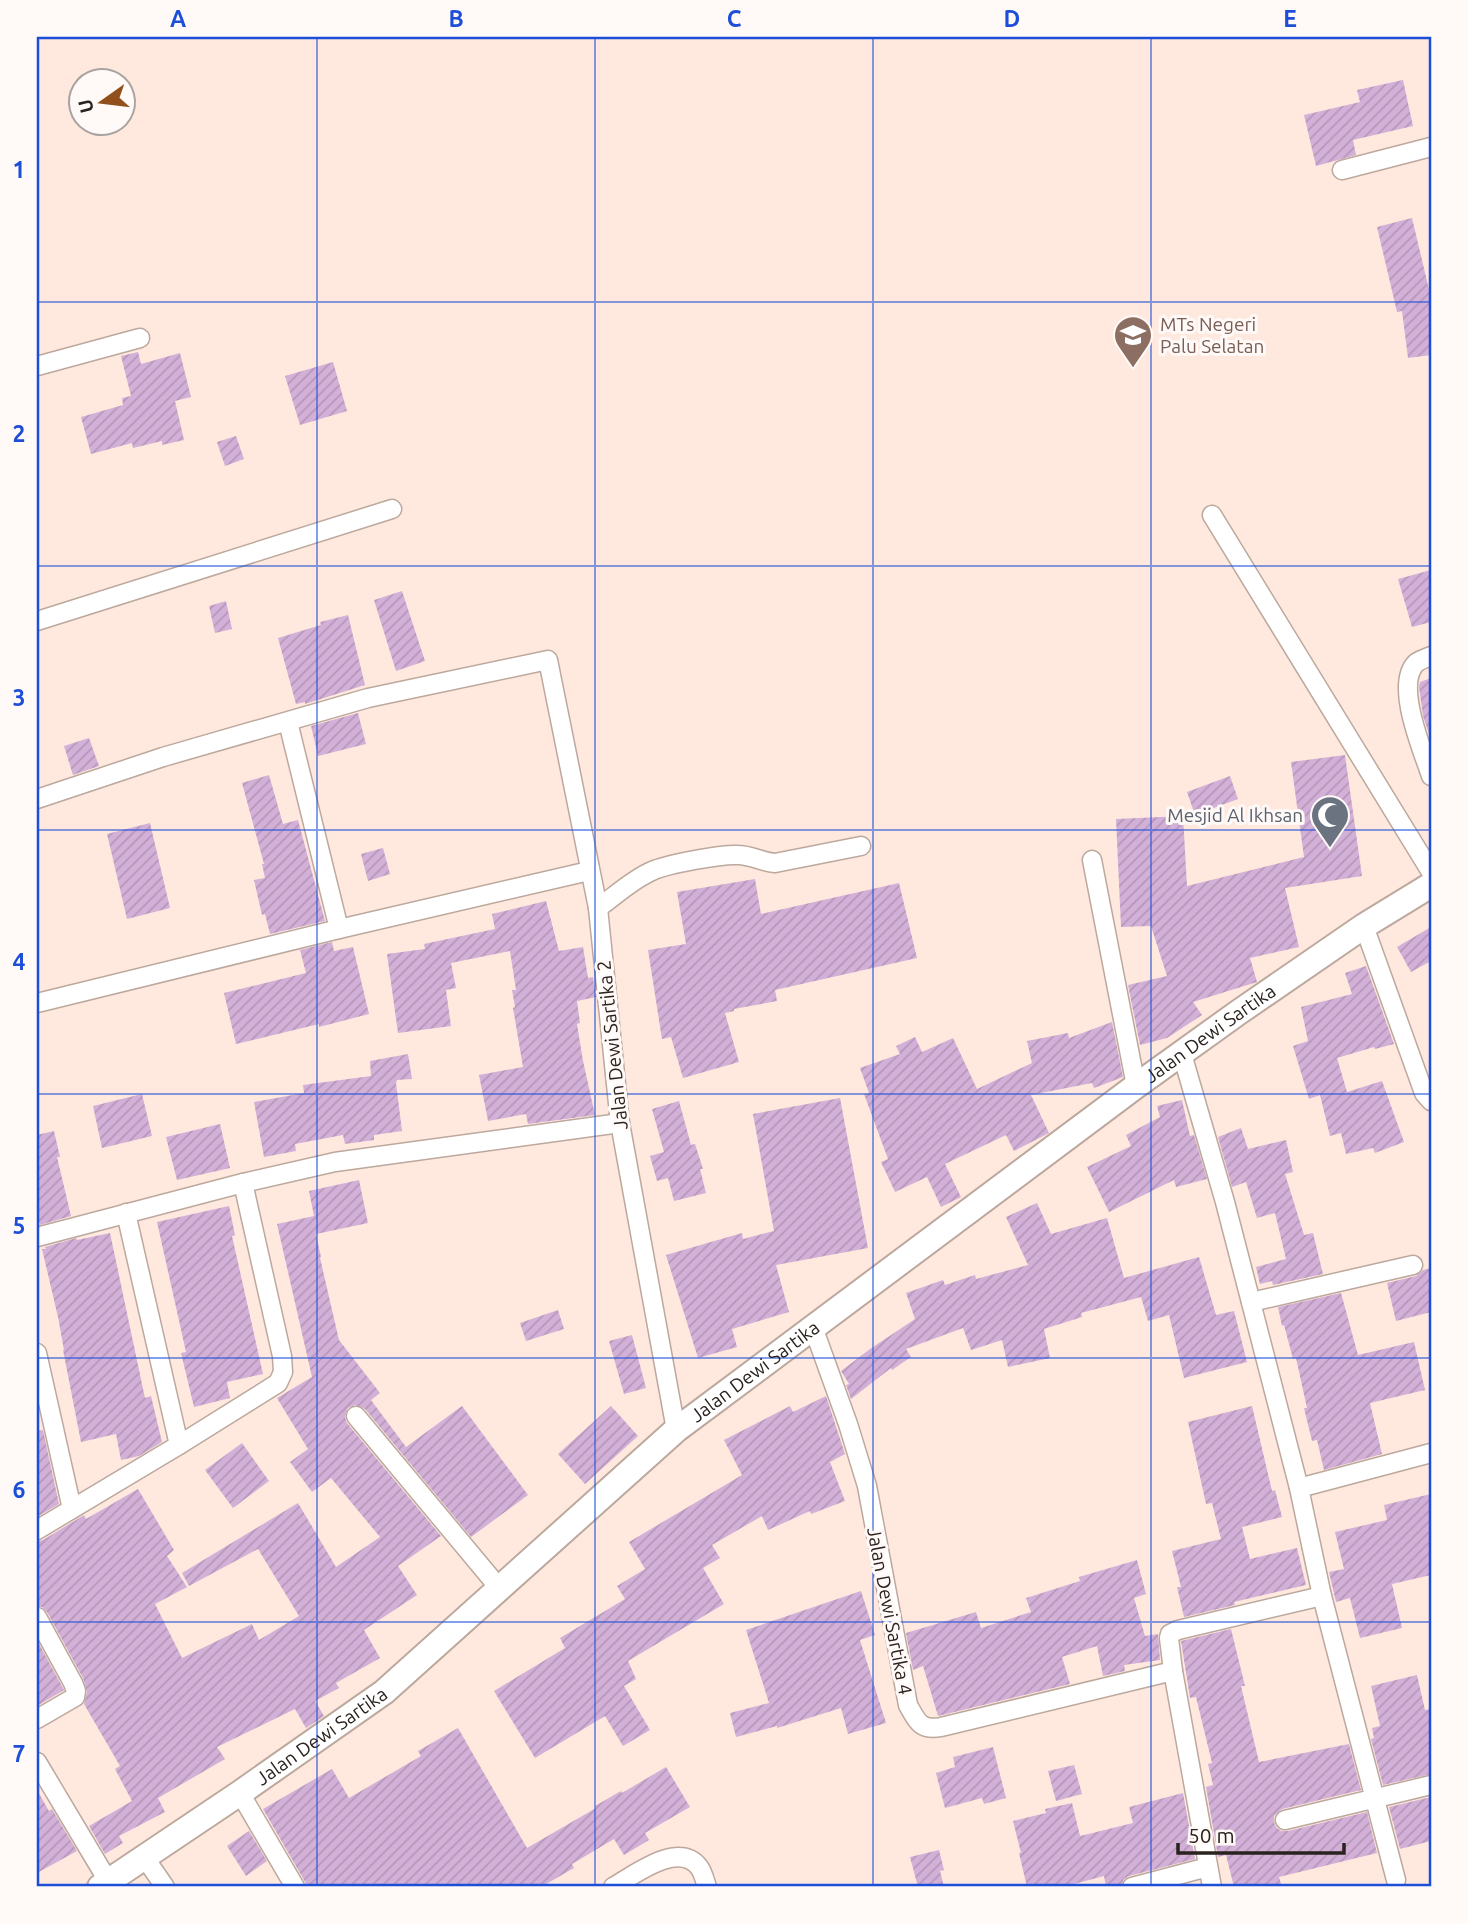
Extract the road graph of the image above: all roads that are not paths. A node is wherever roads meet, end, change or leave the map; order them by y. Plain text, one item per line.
1 (1431, 147) edge
2 (1342, 170) dead end
3 (140, 338) dead end
4 (37, 366) edge
5 (392, 509) dead end
6 (1212, 515) dead end
7 (37, 621) edge
8 (1431, 656) edge
9 (288, 722) junction
10 (1431, 776) edge
11 (37, 799) edge
12 (860, 846) dead end
13 (1092, 860) dead end
14 (589, 871) junction
15 (1431, 872) edge
16 (1431, 884) edge
17 (598, 908) junction
18 (1364, 926) junction
19 (339, 929) junction
20 (37, 1003) edge
21 (1182, 1054) junction
22 (1136, 1086) junction
23 (1431, 1101) edge
24 (620, 1123) junction
25 (243, 1183) junction
26 (126, 1213) junction
27 (37, 1237) edge
28 (1413, 1265) dead end
29 (1251, 1302) junction
30 (813, 1327) junction
31 (37, 1353) edge
32 (356, 1416) dead end
33 (676, 1430) junction
34 (179, 1445) junction
35 (1431, 1453) edge
36 (1299, 1488) junction
37 (72, 1509) junction
38 (37, 1530) edge
39 (500, 1589) junction
40 (1322, 1596) junction
41 (37, 1617) edge
42 (1173, 1671) junction
43 (37, 1719) edge
44 (37, 1762) edge
45 (1431, 1785) edge
46 (240, 1793) junction
47 (1375, 1800) junction
48 (1285, 1819) dead end
49 (145, 1857) junction
50 (1208, 1867) junction
51 (1396, 1880) dead end
52 (104, 1884) edge
53 (165, 1887) edge
54 (295, 1887) edge
55 (613, 1887) edge
56 (707, 1887) edge
57 (1132, 1887) edge
58 (1212, 1887) edge

1 - 2 street
3 - 4 street
5 - 7 street
6 - 15 street
8 - 10 street
9 - 11 street
9 - 14 street, Jalan Dewi Sartika 2
9 - 19 street
12 - 17 street
13 - 22 street
14 - 17 street, Jalan Dewi Sartika 2
14 - 19 street
16 - 18 main road, Jalan Dewi Sartika
17 - 24 street, Jalan Dewi Sartika 2
18 - 21 main road, Jalan Dewi Sartika
18 - 23 street
19 - 20 street
21 - 22 main road, Jalan Dewi Sartika
21 - 29 street
22 - 30 main road, Jalan Dewi Sartika
24 - 25 street
24 - 33 street, Jalan Dewi Sartika 2
25 - 26 street
25 - 34 street
26 - 27 street
26 - 34 street
28 - 29 street
29 - 36 street
30 - 33 main road, Jalan Dewi Sartika
30 - 42 street, Jalan Dewi Sartika 4
31 - 37 street
32 - 39 street
33 - 39 main road, Jalan Dewi Sartika
34 - 37 street
35 - 36 street
36 - 40 street
37 - 38 street
39 - 46 main road, Jalan Dewi Sartika
40 - 42 street
40 - 47 street
41 - 43 street
42 - 50 street
44 - 52 street
45 - 47 street
46 - 49 main road, Jalan Dewi Sartika
46 - 54 street
47 - 48 street
47 - 51 street
49 - 52 main road, Jalan Dewi Sartika
49 - 53 street
50 - 57 street
50 - 58 street
55 - 56 street

